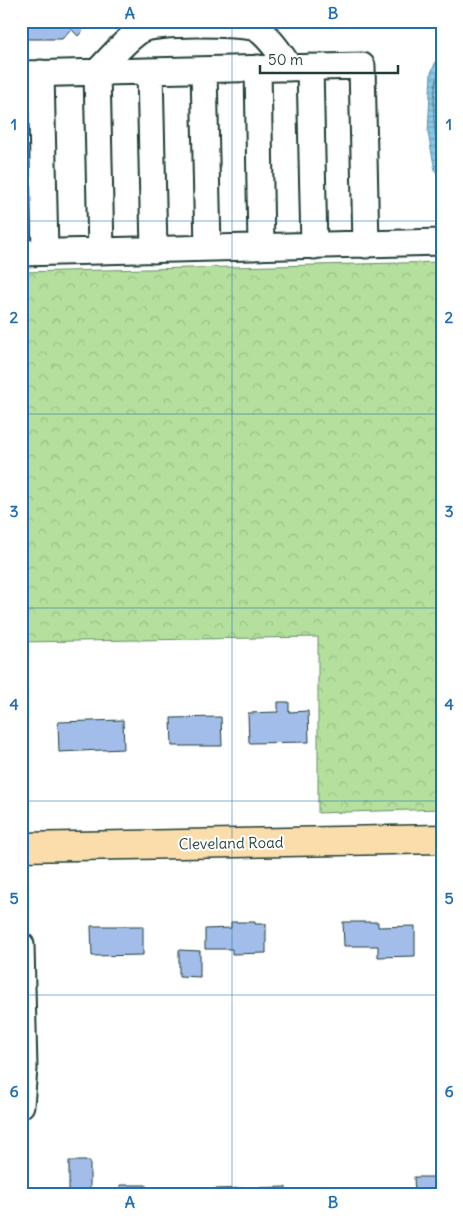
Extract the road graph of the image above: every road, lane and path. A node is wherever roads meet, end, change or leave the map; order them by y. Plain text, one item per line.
1 (300, 67) junction
2 (258, 68) junction
3 (204, 70) junction
4 (150, 71) junction
5 (97, 72) junction
6 (31, 73) edge
7 (442, 242) edge
8 (366, 245) junction
9 (314, 246) junction
10 (261, 247) junction
11 (208, 248) junction
12 (154, 250) junction
13 (101, 251) junction
14 (33, 252) edge
15 (442, 839) edge
16 (21, 847) edge
17 (21, 946) edge
18 (21, 1105) edge

1 - 2 street
1 - 5 street
1 - 8 street
1 - 9 street
2 - 3 street
2 - 10 street
3 - 4 street
3 - 11 street
4 - 5 street
4 - 12 street
5 - 6 street
5 - 13 street
6 - 14 street
7 - 8 street
8 - 9 street
9 - 10 street
10 - 11 street
11 - 12 street
12 - 13 street
13 - 14 street
15 - 16 main road, Cleveland Road
17 - 18 street

